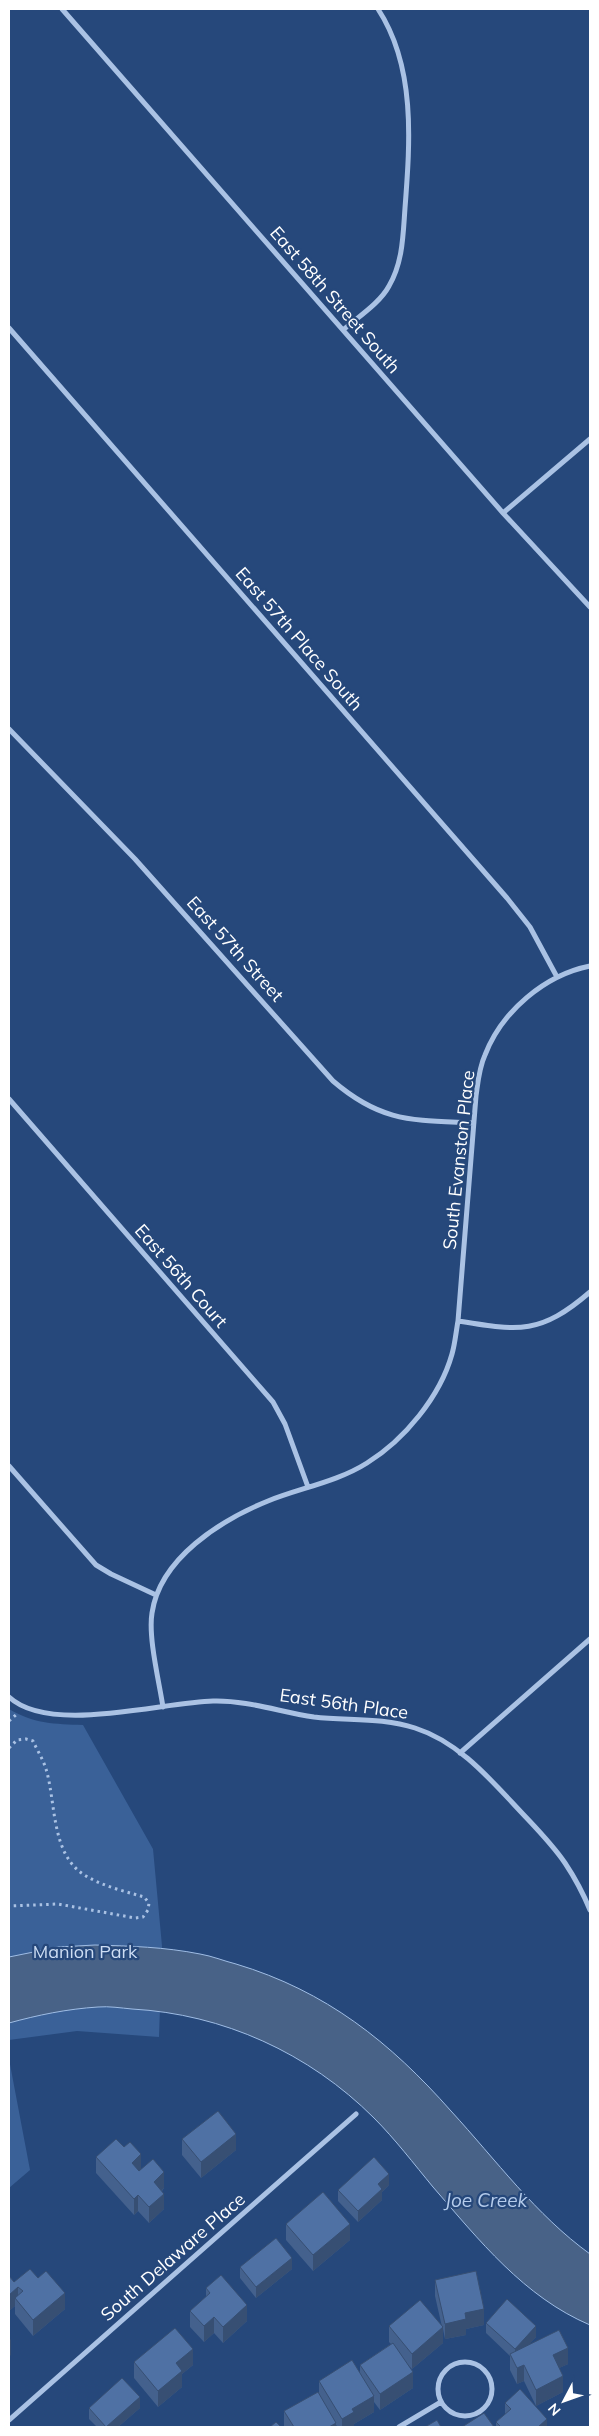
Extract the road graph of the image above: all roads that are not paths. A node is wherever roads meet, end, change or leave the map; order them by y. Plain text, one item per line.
1 (62, 9) edge
2 (378, 9) edge
3 (9, 328) edge
4 (343, 330) junction
5 (590, 438) edge
6 (503, 513) junction
7 (590, 607) edge
8 (9, 729) edge
9 (590, 966) edge
10 (557, 977) junction
11 (9, 1099) edge
12 (474, 1123) junction
13 (590, 1292) edge
14 (458, 1321) junction
15 (9, 1466) edge
16 (308, 1486) junction
17 (156, 1595) junction
18 (590, 1639) edge
19 (9, 1697) edge
20 (163, 1707) junction
21 (460, 1753) junction
22 (590, 1910) edge
23 (356, 2114) dead end
24 (441, 2402) junction
25 (9, 2420) edge
26 (399, 2427) edge

1 - 4 street, East 58th Street South
2 - 4 street
3 - 10 street, East 57th Place South
4 - 6 street, East 58th Street South
5 - 6 street
6 - 7 street, East 58th Street South
8 - 12 street, East 57th Street
9 - 10 street, South Evanston Place
10 - 12 street, South Evanston Place
11 - 16 street, East 56th Court
12 - 14 street, South Evanston Place
13 - 14 street
14 - 16 street, South Evanston Place
15 - 17 street
16 - 17 street, South Evanston Place
17 - 20 street
18 - 21 street
19 - 20 street, East 56th Place
20 - 21 street, East 56th Place
21 - 22 street, East 56th Place
23 - 25 street, South Delaware Place
24 - 24 street
24 - 26 street

